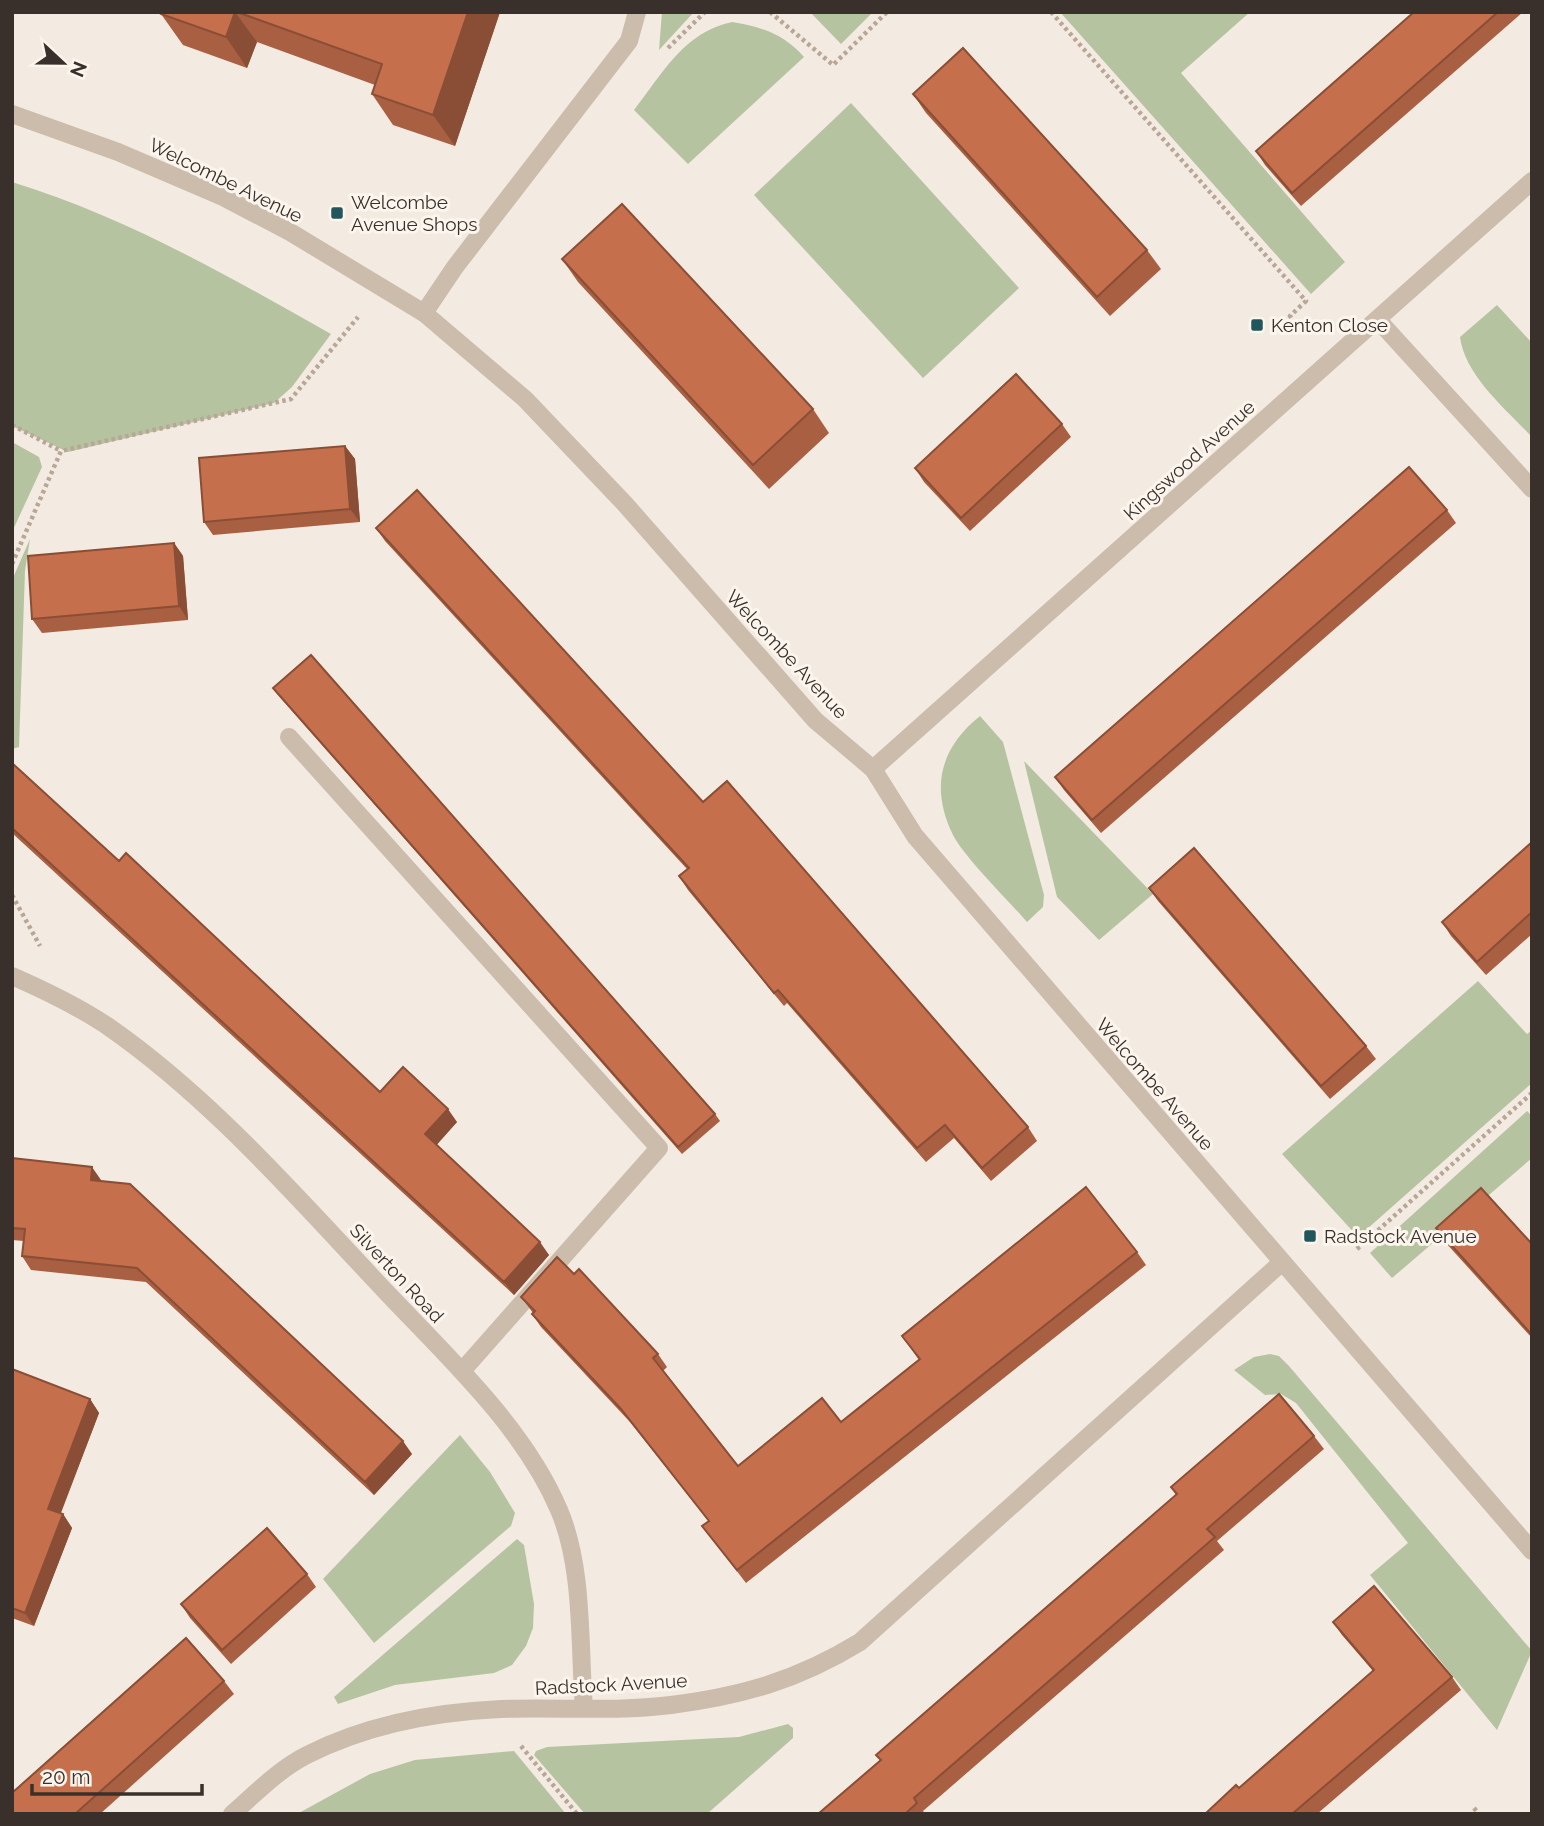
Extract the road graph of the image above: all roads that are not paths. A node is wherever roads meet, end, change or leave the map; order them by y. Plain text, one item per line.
1 (637, 12) edge
2 (12, 114) edge
3 (1532, 181) edge
4 (424, 313) junction
5 (1378, 320) junction
6 (1532, 489) edge
7 (289, 737) dead end
8 (873, 769) junction
9 (12, 976) edge
10 (1281, 1263) junction
11 (462, 1371) junction
12 (1532, 1551) edge
13 (584, 1708) junction
14 (232, 1814) edge

1 - 4 street
2 - 4 street, Welcombe Avenue
3 - 5 street, Kingswood Avenue
4 - 8 street, Welcombe Avenue
5 - 6 street
5 - 8 street, Kingswood Avenue
7 - 11 street
8 - 10 street, Welcombe Avenue
9 - 11 street, Silverton Road
10 - 12 street, Welcombe Avenue
10 - 13 street, Radstock Avenue
11 - 13 street, Silverton Road
13 - 14 street, Radstock Avenue

